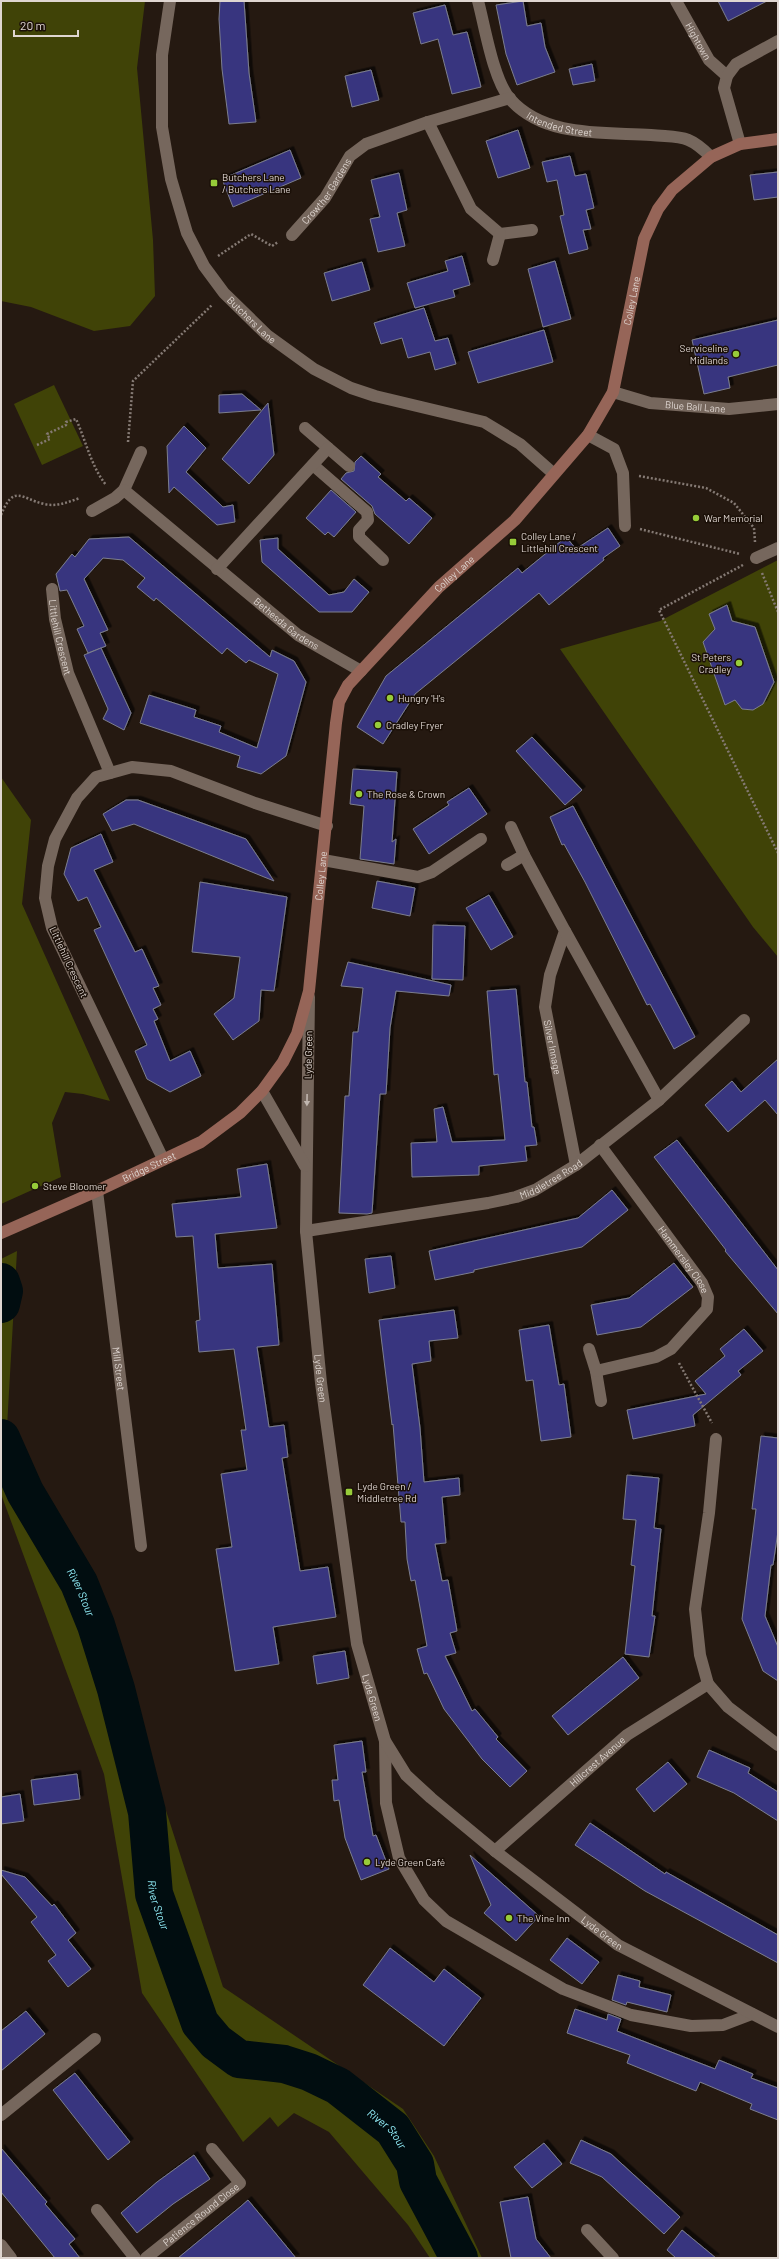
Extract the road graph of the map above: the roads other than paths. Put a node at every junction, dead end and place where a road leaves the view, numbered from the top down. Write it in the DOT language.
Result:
graph roads {
  1 [pos="170,1"];
  2 [pos="478,1"];
  3 [pos="676,1"];
  4 [pos="778,41"];
  5 [pos="727,76"];
  6 [pos="510,98"];
  7 [pos="428,122"];
  8 [pos="778,139"];
  9 [pos="740,144"];
  10 [pos="711,157"];
  11 [pos="532,230"];
  12 [pos="500,234"];
  13 [pos="292,235"];
  14 [pos="493,260"];
  15 [pos="613,392"];
  16 [pos="778,404"];
  17 [pos="305,428"];
  18 [pos="588,435"];
  19 [pos="328,448"];
  20 [pos="141,452"];
  21 [pos="313,465"];
  22 [pos="349,466"];
  23 [pos="554,474"];
  24 [pos="119,494"];
  25 [pos="92,511"];
  26 [pos="625,526"];
  27 [pos="778,548"];
  28 [pos="756,558"];
  29 [pos="383,560"];
  30 [pos="217,569"];
  31 [pos="52,589"];
  32 [pos="361,671"];
  33 [pos="110,773"];
  34 [pos="327,826"];
  35 [pos="511,827"];
  36 [pos="481,839"];
  37 [pos="524,855"];
  38 [pos="323,860"];
  39 [pos="507,865"];
  40 [pos="565,931"];
  41 [pos="309,991"];
  42 [pos="744,1020"];
  43 [pos="262,1091"];
  44 [pos="659,1100"];
  45 [pos="600,1145"];
  46 [pos="164,1159"];
  47 [pos="576,1164"];
  48 [pos="306,1167"];
  49 [pos="97,1191"];
  50 [pos="6,1230"];
  51 [pos="306,1231"];
  52 [pos="589,1349"];
  53 [pos="596,1371"];
  54 [pos="600,1401"];
  55 [pos="716,1439"];
  56 [pos="141,1546"];
  57 [pos="708,1684"];
  58 [pos="386,1741"];
  59 [pos="778,1745"];
  60 [pos="495,1851"];
  61 [pos="752,2014"];
  62 [pos="778,2027"];
  63 [pos="95,2039"];
  64 [pos="1,2115"];
  65 [pos="212,2149"];
  66 [pos="98,2210"];
  67 [pos="587,2230"];
  68 [pos="1,2245"];
  69 [pos="11,2258"];
  70 [pos="135,2258"];
  71 [pos="146,2258"];
  72 [pos="613,2258"];
  1 -- 23 [label="street, Butchers Lane"];
  2 -- 6 [label="street, Intended Street"];
  3 -- 5 [label="street, Hightown"];
  4 -- 5 [label="street"];
  5 -- 9 [label="street"];
  6 -- 7 [label="street, Crowther Gardens"];
  6 -- 10 [label="street, Intended Street"];
  7 -- 12 [label="street"];
  7 -- 13 [label="street, Crowther Gardens"];
  8 -- 9 [label="main road, Colley Lane"];
  9 -- 10 [label="main road, Colley Lane"];
  10 -- 15 [label="main road, Colley Lane"];
  11 -- 12 [label="street"];
  12 -- 14 [label="street"];
  15 -- 16 [label="street, Blue Ball Lane"];
  15 -- 18 [label="main road, Colley Lane"];
  17 -- 19 [label="street"];
  18 -- 23 [label="main road, Colley Lane"];
  18 -- 26 [label="street"];
  19 -- 21 [label="street"];
  19 -- 22 [label="street"];
  20 -- 24 [label="street"];
  21 -- 29 [label="street"];
  21 -- 30 [label="street"];
  23 -- 32 [label="main road, Colley Lane"];
  24 -- 25 [label="street"];
  24 -- 30 [label="street, Bethesda Gardens"];
  27 -- 28 [label="street"];
  30 -- 32 [label="street, Bethesda Gardens"];
  31 -- 33 [label="street, Littlehill Crescent"];
  32 -- 34 [label="main road, Colley Lane"];
  33 -- 34 [label="street, Littlehill Crescent"];
  33 -- 46 [label="street, Littlehill Crescent"];
  34 -- 38 [label="main road, Colley Lane"];
  35 -- 37 [label="street"];
  36 -- 38 [label="street"];
  37 -- 39 [label="street"];
  37 -- 40 [label="street"];
  38 -- 41 [label="main road, Colley Lane"];
  40 -- 44 [label="street"];
  40 -- 47 [label="street, Silver Innage"];
  41 -- 43 [label="main road, Colley Lane"];
  41 -- 48 [label="street, Lyde Green, one-way"];
  42 -- 44 [label="street, Middletree Road"];
  43 -- 46 [label="main road, Bridge Street"];
  43 -- 48 [label="street"];
  44 -- 45 [label="street, Middletree Road"];
  45 -- 47 [label="street, Middletree Road"];
  45 -- 53 [label="street, Hammersley Close"];
  46 -- 49 [label="main road, Bridge Street"];
  47 -- 51 [label="street, Middletree Road"];
  48 -- 51 [label="street, Lyde Green"];
  49 -- 50 [label="main road, Bridge Street"];
  49 -- 56 [label="street, Mill Street"];
  51 -- 58 [label="street, Lyde Green"];
  52 -- 53 [label="street"];
  53 -- 54 [label="street"];
  55 -- 57 [label="street"];
  57 -- 59 [label="street"];
  57 -- 60 [label="street, Hillcrest Avenue"];
  58 -- 60 [label="street, Lyde Green"];
  58 -- 61 [label="street"];
  60 -- 61 [label="street, Lyde Green"];
  61 -- 62 [label="street, Lyde Green"];
  63 -- 64 [label="street"];
  65 -- 71 [label="street, Patience Round Close"];
  66 -- 70 [label="street"];
  67 -- 72 [label="street"];
  68 -- 69 [label="street"];
}
